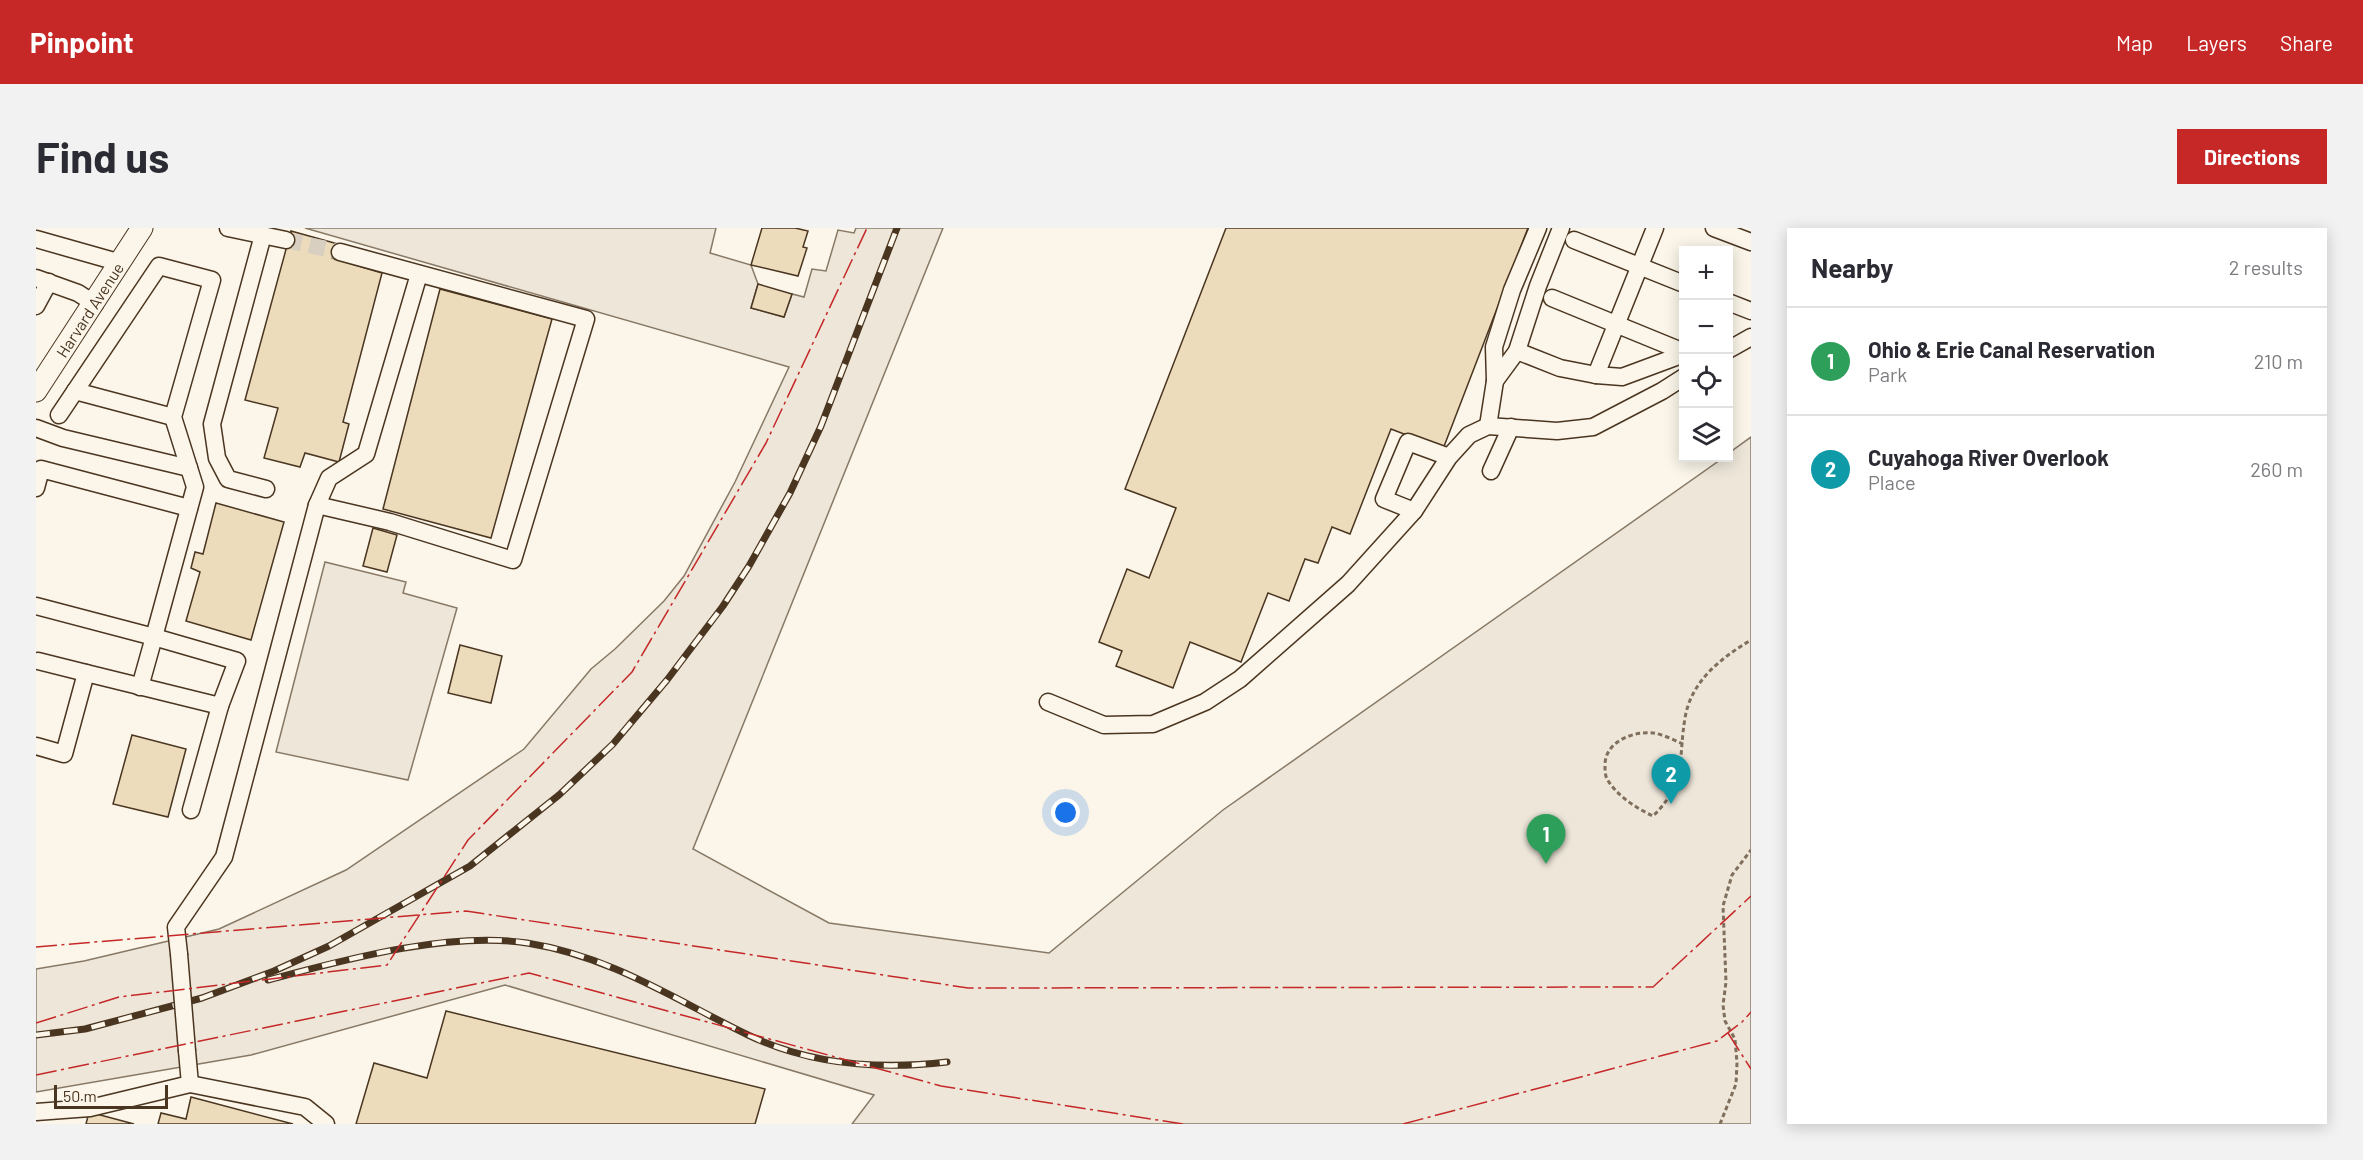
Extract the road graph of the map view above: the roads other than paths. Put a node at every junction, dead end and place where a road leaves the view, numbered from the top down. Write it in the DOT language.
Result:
graph roads {
  1 [pos="142,228"];
  2 [pos="228,228"];
  3 [pos="1538,228"];
  4 [pos="1561,228"];
  5 [pos="1655,228"];
  6 [pos="1714,228"];
  7 [pos="263,235"];
  8 [pos="36,239"];
  9 [pos="286,240"];
  10 [pos="1574,240"];
  11 [pos="1751,242"];
  12 [pos="340,252"];
  13 [pos="121,263"];
  14 [pos="1640,266"];
  15 [pos="419,274"];
  16 [pos="42,280"];
  17 [pos="1679,282"];
  18 [pos="1552,298"];
  19 [pos="37,304"];
  20 [pos="94,304"];
  21 [pos="1733,304"];
  22 [pos="1751,311"];
  23 [pos="1618,325"];
  24 [pos="1751,337"];
  25 [pos="1733,347"];
  26 [pos="1517,351"];
  27 [pos="1679,351"];
  28 [pos="1680,354"];
  29 [pos="1596,375"];
  30 [pos="1679,380"];
  31 [pos="1495,381"];
  32 [pos="36,391"];
  33 [pos="75,391"];
  34 [pos="59,415"];
  35 [pos="173,417"];
  36 [pos="1488,426"];
  37 [pos="1511,427"];
  38 [pos="36,429"];
  39 [pos="1449,457"];
  40 [pos="189,468"];
  41 [pos="1491,471"];
  42 [pos="36,488"];
  43 [pos="266,489"];
  44 [pos="317,505"];
  45 [pos="189,508"];
  46 [pos="1414,511"];
  47 [pos="36,606"];
  48 [pos="154,637"];
  49 [pos="37,664"];
  50 [pos="86,673"];
  51 [pos="140,687"];
  52 [pos="1048,702"];
  53 [pos="220,706"];
  54 [pos="36,746"];
  55 [pos="191,810"];
  56 [pos="190,1084"];
  57 [pos="36,1112"];
  58 [pos="326,1124"];
  1 -- 13 [label="main road, Harvard Avenue"];
  2 -- 7 [label="street"];
  3 -- 31 [label="street"];
  4 -- 26 [label="street"];
  5 -- 14 [label="street"];
  6 -- 11 [label="street"];
  7 -- 9 [label="street"];
  7 -- 43 [label="street"];
  8 -- 13 [label="street"];
  10 -- 14 [label="street"];
  12 -- 15 [label="street"];
  13 -- 20 [label="main road, Harvard Avenue"];
  14 -- 17 [label="street"];
  14 -- 23 [label="street"];
  15 -- 44 [label="street"];
  15 -- 44 [label="street"];
  16 -- 19 [label="street"];
  16 -- 20 [label="street"];
  18 -- 23 [label="street"];
  20 -- 32 [label="main road, Harvard Avenue"];
  21 -- 22 [label="street"];
  23 -- 27 [label="street"];
  23 -- 29 [label="street"];
  24 -- 25 [label="street"];
  26 -- 29 [label="street"];
  26 -- 31 [label="street"];
  28 -- 29 [label="street"];
  30 -- 37 [label="street"];
  31 -- 36 [label="street"];
  33 -- 34 [label="street"];
  33 -- 35 [label="street"];
  33 -- 35 [label="street"];
  35 -- 40 [label="street"];
  36 -- 37 [label="street"];
  36 -- 39 [label="street"];
  37 -- 41 [label="street"];
  38 -- 40 [label="street"];
  39 -- 46 [label="street"];
  39 -- 46 [label="street"];
  40 -- 45 [label="street"];
  42 -- 45 [label="street"];
  44 -- 56 [label="street, bridge"];
  45 -- 48 [label="street"];
  46 -- 52 [label="street"];
  47 -- 48 [label="street"];
  48 -- 51 [label="street"];
  48 -- 53 [label="street"];
  49 -- 50 [label="street"];
  50 -- 51 [label="street"];
  50 -- 54 [label="street"];
  51 -- 53 [label="street"];
  53 -- 55 [label="street"];
  56 -- 57 [label="street"];
  56 -- 58 [label="street"];
}
